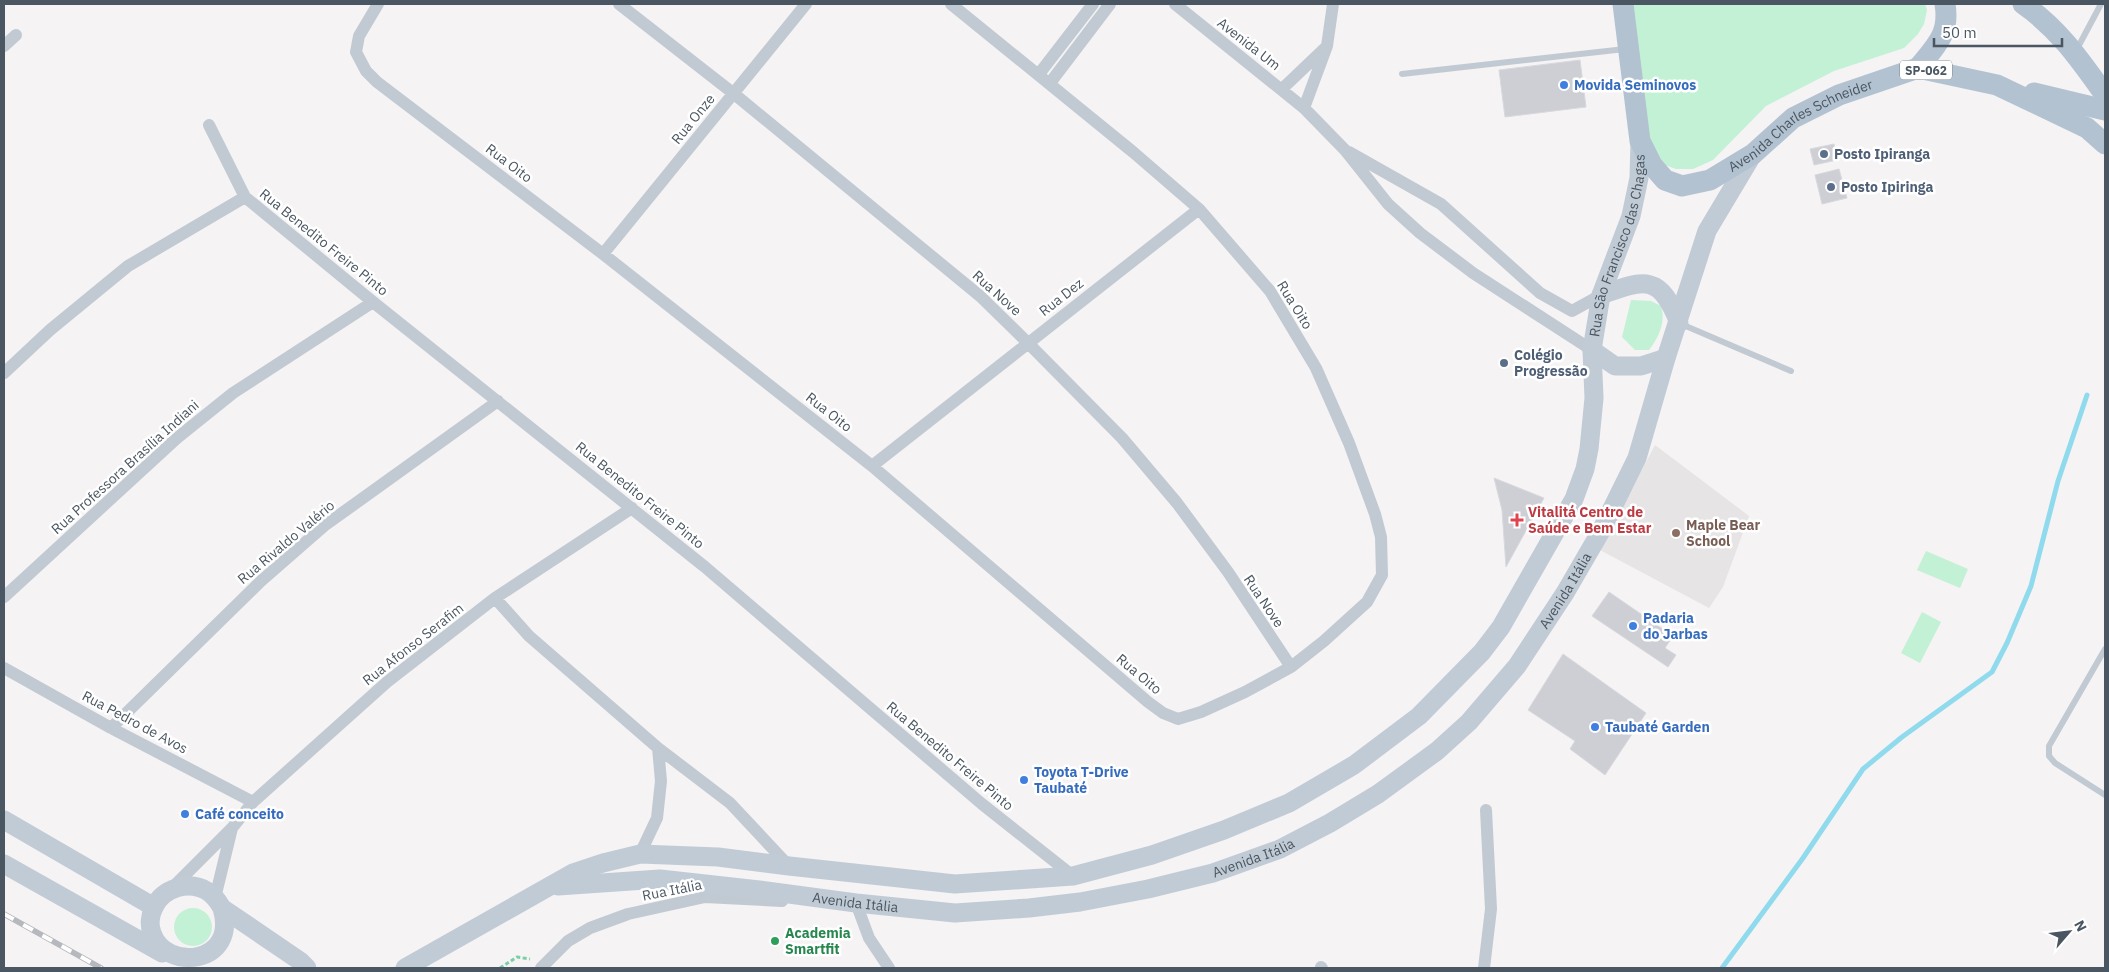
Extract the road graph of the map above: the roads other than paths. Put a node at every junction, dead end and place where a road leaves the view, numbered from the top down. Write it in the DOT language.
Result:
graph roads {
  1 [pos="378,4"];
  2 [pos="619,4"];
  3 [pos="806,4"];
  4 [pos="951,4"];
  5 [pos="1093,4"];
  6 [pos="1110,4"];
  7 [pos="1175,4"];
  8 [pos="1333,4"];
  9 [pos="1623,4"];
  10 [pos="1945,4"];
  11 [pos="2023,4"];
  12 [pos="2102,4"];
  13 [pos="16,35"];
  14 [pos="4,46"];
  15 [pos="1327,46"];
  16 [pos="1629,49"];
  17 [pos="2074,52"];
  18 [pos="1918,68"];
  19 [pos="1039,74"];
  20 [pos="1402,74"];
  21 [pos="2099,78"];
  22 [pos="1050,83"];
  23 [pos="1997,85"];
  24 [pos="1282,89"];
  25 [pos="733,94"];
  26 [pos="2105,95"];
  27 [pos="1304,108"];
  28 [pos="2105,110"];
  29 [pos="208,125"];
  30 [pos="1640,142"];
  31 [pos="2105,144"];
  32 [pos="1345,150"];
  33 [pos="1753,154"];
  34 [pos="245,197"];
  35 [pos="1199,209"];
  36 [pos="603,254"];
  37 [pos="1601,295"];
  38 [pos="373,302"];
  39 [pos="1679,323"];
  40 [pos="1028,342"];
  41 [pos="1592,350"];
  42 [pos="1666,358"];
  43 [pos="1791,371"];
  44 [pos="4,373"];
  45 [pos="498,401"];
  46 [pos="872,466"];
  47 [pos="632,508"];
  48 [pos="4,597"];
  49 [pos="495,598"];
  50 [pos="2105,649"];
  51 [pos="1291,667"];
  52 [pos="4,668"];
  53 [pos="111,728"];
  54 [pos="658,748"];
  55 [pos="2105,795"];
  56 [pos="253,802"];
  57 [pos="1486,810"];
  58 [pos="4,820"];
  59 [pos="232,828"];
  60 [pos="640,854"];
  61 [pos="4,864"];
  62 [pos="789,866"];
  63 [pos="1073,876"];
  64 [pos="549,887"];
  65 [pos="170,890"];
  66 [pos="219,903"];
  67 [pos="856,903"];
  68 [pos="154,907"];
  69 [pos="178,961"];
  70 [pos="547,966"];
  71 [pos="307,968"];
  72 [pos="406,968"];
  73 [pos="889,968"];
  74 [pos="1484,968"];
  1 -- 36 [label="street, Rua Oito"];
  2 -- 25 [label="street, Rua Nove"];
  3 -- 25 [label="street, Rua Onze"];
  4 -- 19 [label="street, Rua Oito"];
  5 -- 19 [label="street"];
  6 -- 22 [label="street"];
  7 -- 24 [label="street, Avenida Um"];
  8 -- 15 [label="street"];
  9 -- 16 [label="main road, Avenida Charles Schneider / SP-062"];
  10 -- 18 [label="main road, SP-062"];
  11 -- 17 [label="main road"];
  12 -- 17 [label="lane"];
  13 -- 14 [label="street"];
  15 -- 24 [label="street"];
  15 -- 27 [label="street"];
  16 -- 20 [label="lane"];
  16 -- 30 [label="main road, Avenida Charles Schneider / SP-062"];
  17 -- 21 [label="main road"];
  18 -- 23 [label="main road, SP-062"];
  18 -- 33 [label="main road, Avenida Charles Schneider / SP-062"];
  19 -- 22 [label="street, Rua Oito"];
  21 -- 26 [label="main road"];
  22 -- 35 [label="street, Rua Oito"];
  23 -- 28 [label="main road"];
  23 -- 31 [label="main road, SP-062"];
  24 -- 27 [label="street, Avenida Um"];
  25 -- 36 [label="street, Rua Onze"];
  25 -- 40 [label="street, Rua Nove"];
  27 -- 32 [label="street, Avenida Um"];
  29 -- 34 [label="street, Rua Benedito Freire Pinto"];
  30 -- 33 [label="main road, Avenida Charles Schneider / SP-062"];
  30 -- 37 [label="main road, Rua São Francisco das Chagas"];
  32 -- 37 [label="street"];
  32 -- 41 [label="street"];
  33 -- 39 [label="main road"];
  34 -- 38 [label="street, Rua Benedito Freire Pinto"];
  34 -- 44 [label="street"];
  35 -- 40 [label="street, Rua Dez"];
  35 -- 51 [label="street, Rua Oito"];
  36 -- 46 [label="street, Rua Oito"];
  37 -- 39 [label="main road"];
  37 -- 41 [label="main road, Rua São Francisco das Chagas"];
  38 -- 45 [label="street, Rua Benedito Freire Pinto"];
  38 -- 48 [label="street, Rua Professora Brasília Indiani"];
  39 -- 42 [label="main road, Avenida Itália"];
  39 -- 43 [label="lane"];
  40 -- 46 [label="street, Rua Dez"];
  40 -- 51 [label="street, Rua Nove"];
  41 -- 42 [label="main road"];
  41 -- 63 [label="main road, Avenida Itália"];
  42 -- 67 [label="main road, Avenida Itália"];
  45 -- 47 [label="street, Rua Benedito Freire Pinto"];
  45 -- 53 [label="street, Rua Rivaldo Valério"];
  46 -- 51 [label="street, Rua Oito"];
  47 -- 49 [label="street, Rua Afonso Serafim"];
  47 -- 63 [label="street, Rua Benedito Freire Pinto"];
  49 -- 54 [label="street"];
  49 -- 56 [label="street, Rua Afonso Serafim"];
  50 -- 55 [label="lane"];
  52 -- 53 [label="street, Rua Pedro de Avos"];
  53 -- 56 [label="street, Rua Pedro de Avos"];
  54 -- 60 [label="street"];
  54 -- 62 [label="street"];
  56 -- 59 [label="street, Rua Afonso Serafim"];
  57 -- 74 [label="street"];
  58 -- 68 [label="main road"];
  59 -- 65 [label="street, Rua Afonso Serafim"];
  59 -- 66 [label="street"];
  60 -- 62 [label="main road, Avenida Itália"];
  60 -- 64 [label="main road, Avenida Itália"];
  61 -- 69 [label="main road"];
  62 -- 63 [label="main road, Avenida Itália"];
  64 -- 67 [label="main road, Avenida Itália"];
  64 -- 72 [label="main road, Avenida Itália"];
  65 -- 66 [label="main road"];
  65 -- 68 [label="main road"];
  66 -- 69 [label="main road"];
  66 -- 71 [label="main road"];
  67 -- 70 [label="street, Rua Itália"];
  67 -- 73 [label="street"];
  68 -- 69 [label="main road"];
}
